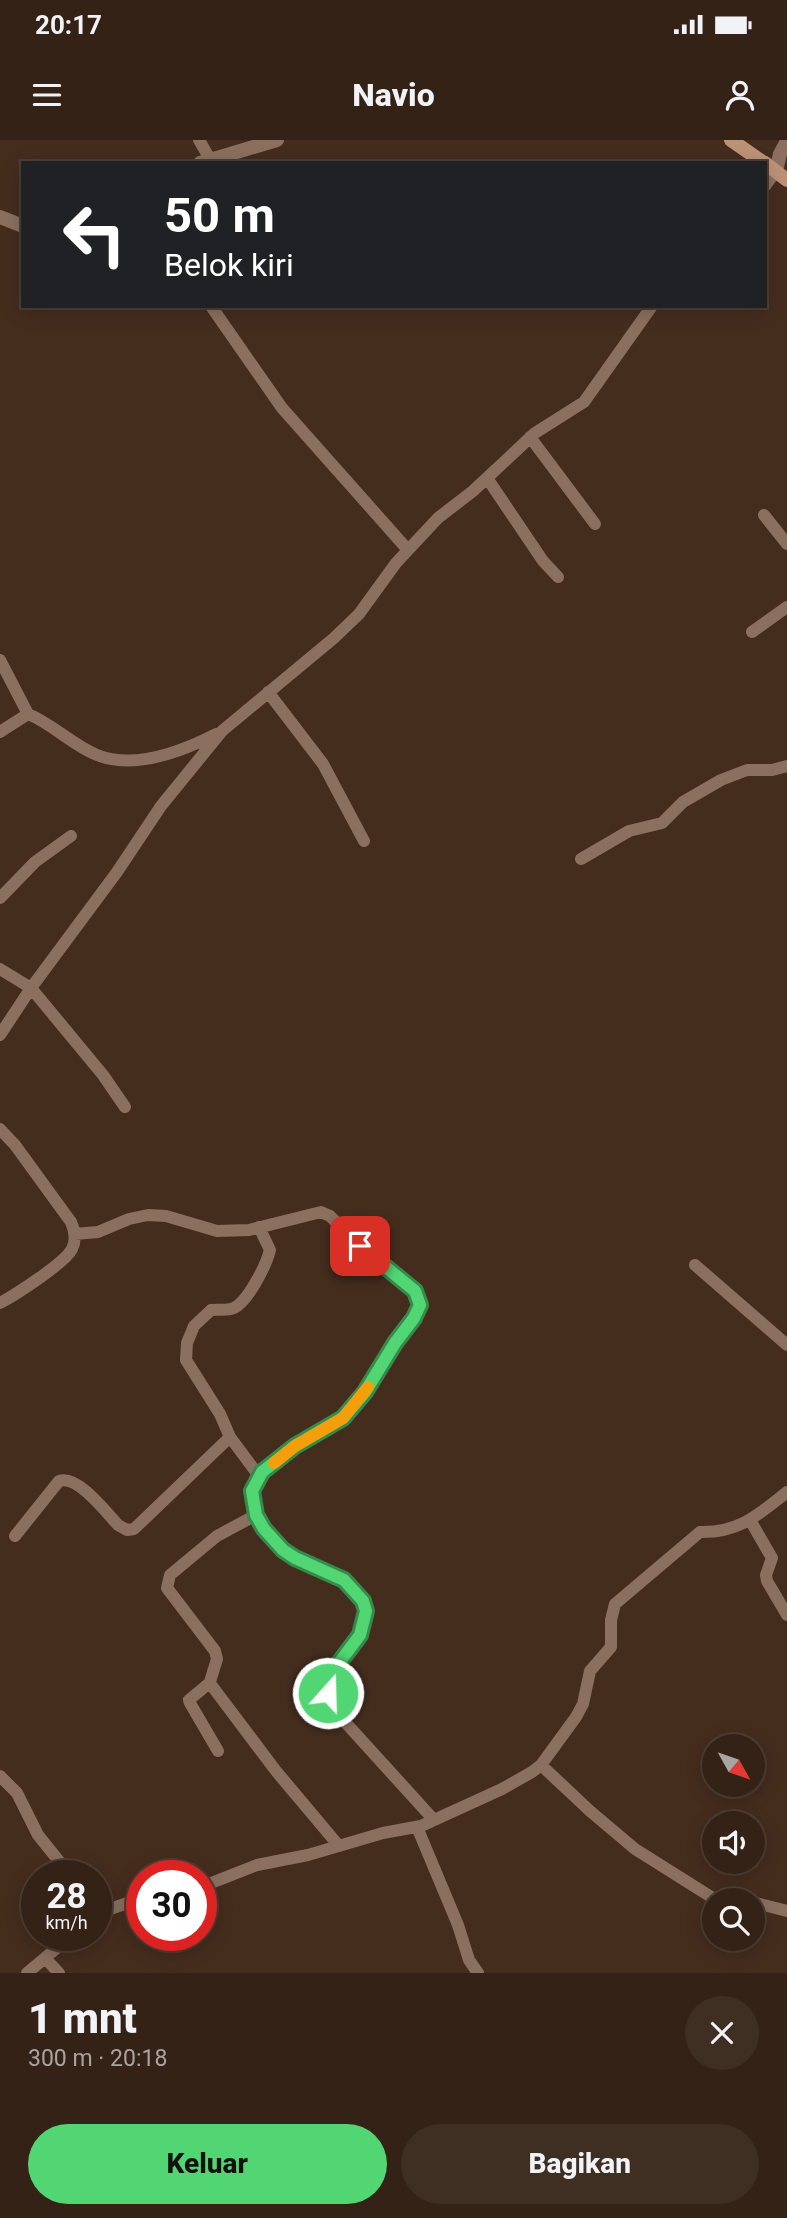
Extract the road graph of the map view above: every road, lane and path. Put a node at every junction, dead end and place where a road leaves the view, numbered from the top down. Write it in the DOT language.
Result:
graph roads {
  1 [pos="199,140"];
  2 [pos="276,140"];
  3 [pos="731,140"];
  4 [pos="787,141"];
  5 [pos="205,161"];
  6 [pos="761,161"];
  7 [pos="773,169"];
  8 [pos="0,217"];
  9 [pos="21,225"];
  10 [pos="212,308"];
  11 [pos="651,308"];
  12 [pos="530,437"];
  13 [pos="487,478"];
  14 [pos="764,515"];
  15 [pos="595,524"];
  16 [pos="787,544"];
  17 [pos="408,550"];
  18 [pos="558,577"];
  19 [pos="787,607"];
  20 [pos="752,632"];
  21 [pos="0,660"];
  22 [pos="268,692"];
  23 [pos="28,714"];
  24 [pos="222,731"];
  25 [pos="0,732"];
  26 [pos="787,766"];
  27 [pos="71,836"];
  28 [pos="364,841"];
  29 [pos="581,859"];
  30 [pos="0,898"];
  31 [pos="0,969"];
  32 [pos="31,988"];
  33 [pos="0,1035"];
  34 [pos="125,1107"];
  35 [pos="0,1129"];
  36 [pos="259,1227"];
  37 [pos="75,1234"];
  38 [pos="695,1265"];
  39 [pos="0,1303"];
  40 [pos="787,1345"];
  41 [pos="230,1437"];
  42 [pos="259,1476"];
  43 [pos="787,1492"];
  44 [pos="256,1515"];
  45 [pos="750,1520"];
  46 [pos="15,1536"];
  47 [pos="787,1615"];
  48 [pos="209,1685"];
  49 [pos="218,1751"];
  50 [pos="541,1765"];
  51 [pos="0,1776"];
  52 [pos="434,1820"];
  53 [pos="416,1827"];
  54 [pos="339,1846"];
  55 [pos="58,1860"];
  56 [pos="217,1880"];
  57 [pos="702,1891"];
  58 [pos="765,1905"];
  59 [pos="787,1911"];
  60 [pos="53,1951"];
  61 [pos="45,1958"];
  62 [pos="27,1973"];
  63 [pos="59,1973"];
  64 [pos="478,1973"];
  1 -- 5 [label="street"];
  2 -- 5 [label="street"];
  3 -- 6 [label="main road"];
  4 -- 7 [label="street"];
  8 -- 9 [label="street"];
  10 -- 17 [label="street"];
  11 -- 12 [label="street"];
  12 -- 13 [label="street"];
  12 -- 15 [label="street"];
  13 -- 17 [label="street"];
  13 -- 18 [label="street"];
  14 -- 16 [label="street"];
  17 -- 22 [label="street"];
  19 -- 20 [label="street"];
  21 -- 23 [label="street"];
  22 -- 24 [label="street"];
  22 -- 28 [label="street"];
  23 -- 24 [label="street"];
  23 -- 25 [label="street"];
  24 -- 32 [label="street"];
  26 -- 29 [label="street"];
  27 -- 30 [label="street"];
  31 -- 32 [label="street"];
  32 -- 33 [label="street"];
  32 -- 34 [label="street"];
  35 -- 37 [label="street"];
  36 -- 37 [label="street"];
  36 -- 41 [label="street"];
  36 -- 42 [label="street"];
  37 -- 39 [label="street"];
  38 -- 40 [label="street"];
  41 -- 42 [label="street"];
  41 -- 46 [label="street"];
  42 -- 44 [label="street"];
  43 -- 45 [label="street"];
  44 -- 48 [label="street"];
  44 -- 52 [label="street"];
  45 -- 47 [label="street"];
  45 -- 50 [label="street"];
  48 -- 49 [label="street"];
  48 -- 54 [label="street"];
  50 -- 52 [label="street"];
  50 -- 57 [label="street"];
  51 -- 55 [label="street"];
  52 -- 53 [label="street"];
  53 -- 54 [label="street"];
  53 -- 64 [label="street"];
  54 -- 56 [label="street"];
  58 -- 59 [label="street"];
  60 -- 61 [label="street"];
  61 -- 62 [label="street"];
  61 -- 63 [label="street"];
}
